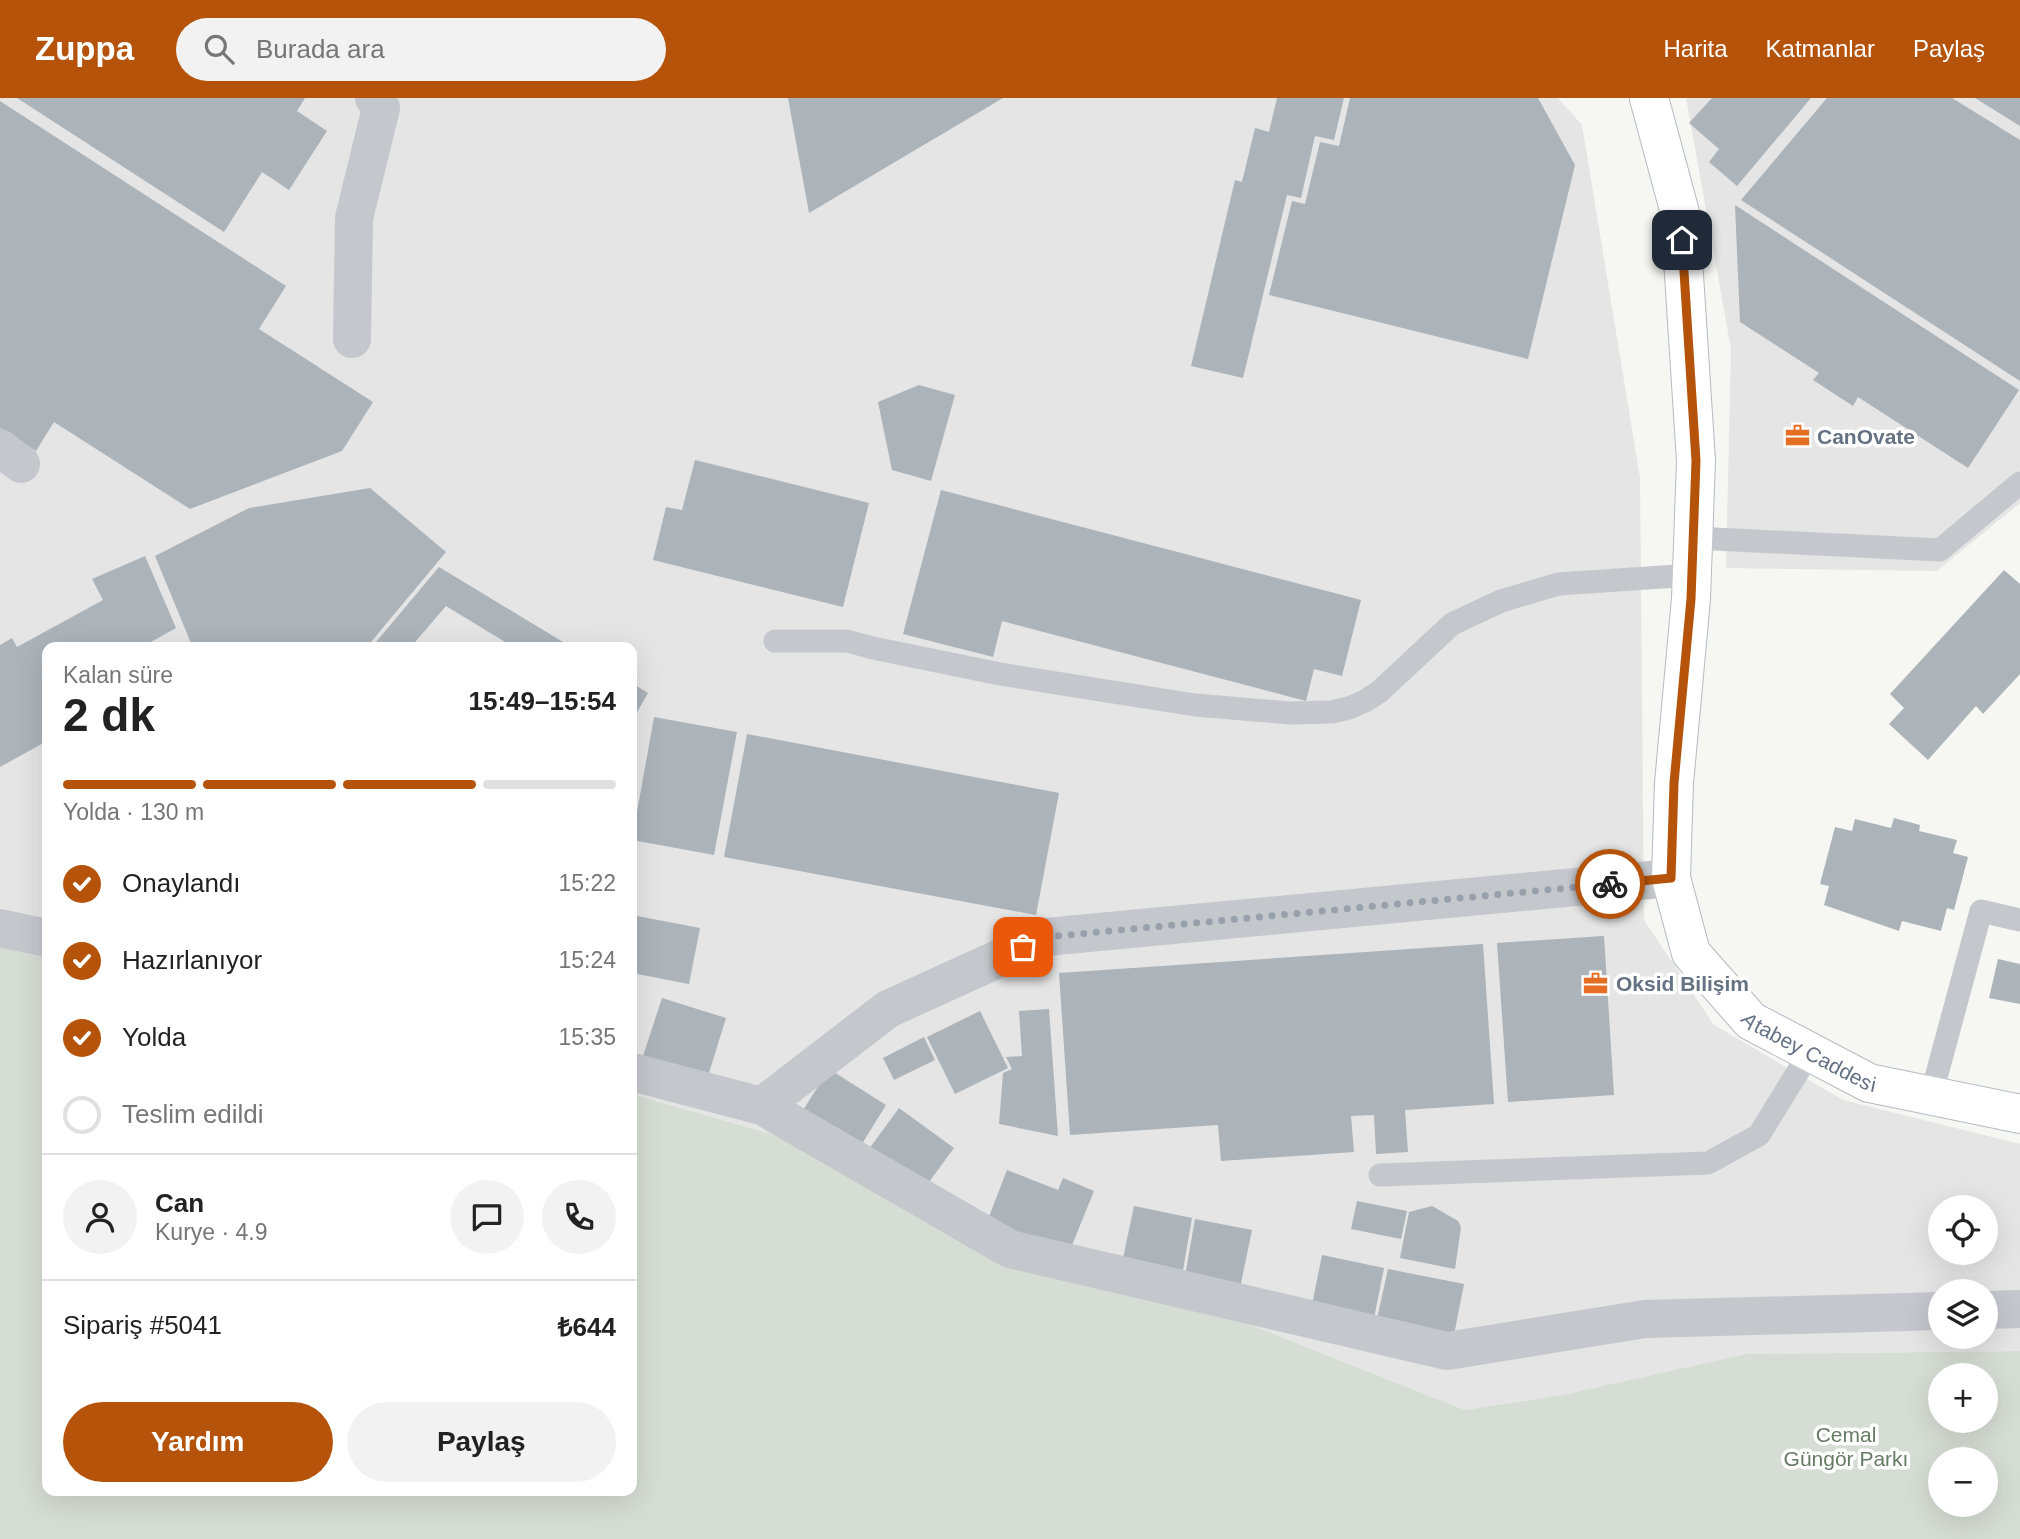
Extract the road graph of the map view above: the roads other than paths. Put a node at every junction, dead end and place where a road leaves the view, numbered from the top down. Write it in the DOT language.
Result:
graph roads {
  1 [pos="1649,98"];
  2 [pos="383,101"];
  3 [pos="352,339"];
  4 [pos="2020,483"];
  5 [pos="1693,556"];
  6 [pos="775,641"];
  7 [pos="1671,878"];
  8 [pos="2020,920"];
  9 [pos="0,928"];
  10 [pos="42,937"];
  11 [pos="1810,1052"];
  12 [pos="637,1073"];
  13 [pos="1931,1096"];
  14 [pos="762,1106"];
  15 [pos="2020,1114"];
  16 [pos="1380,1175"];
  17 [pos="2020,1309"];
  18 [pos="1998,1310"];
  19 [pos="1928,1311"];
  1 -- 5 [label="main road, Atabey Caddesi"];
  2 -- 3 [label="street"];
  4 -- 5 [label="lane"];
  5 -- 6 [label="lane"];
  5 -- 7 [label="main road, Atabey Caddesi"];
  7 -- 11 [label="main road, Atabey Caddesi"];
  7 -- 14 [label="street"];
  8 -- 13 [label="lane"];
  9 -- 10 [label="street"];
  11 -- 13 [label="main road, Atabey Caddesi"];
  11 -- 16 [label="lane"];
  12 -- 14 [label="street"];
  13 -- 15 [label="main road, Atabey Caddesi"];
  14 -- 19 [label="street"];
  17 -- 18 [label="street"];
}
